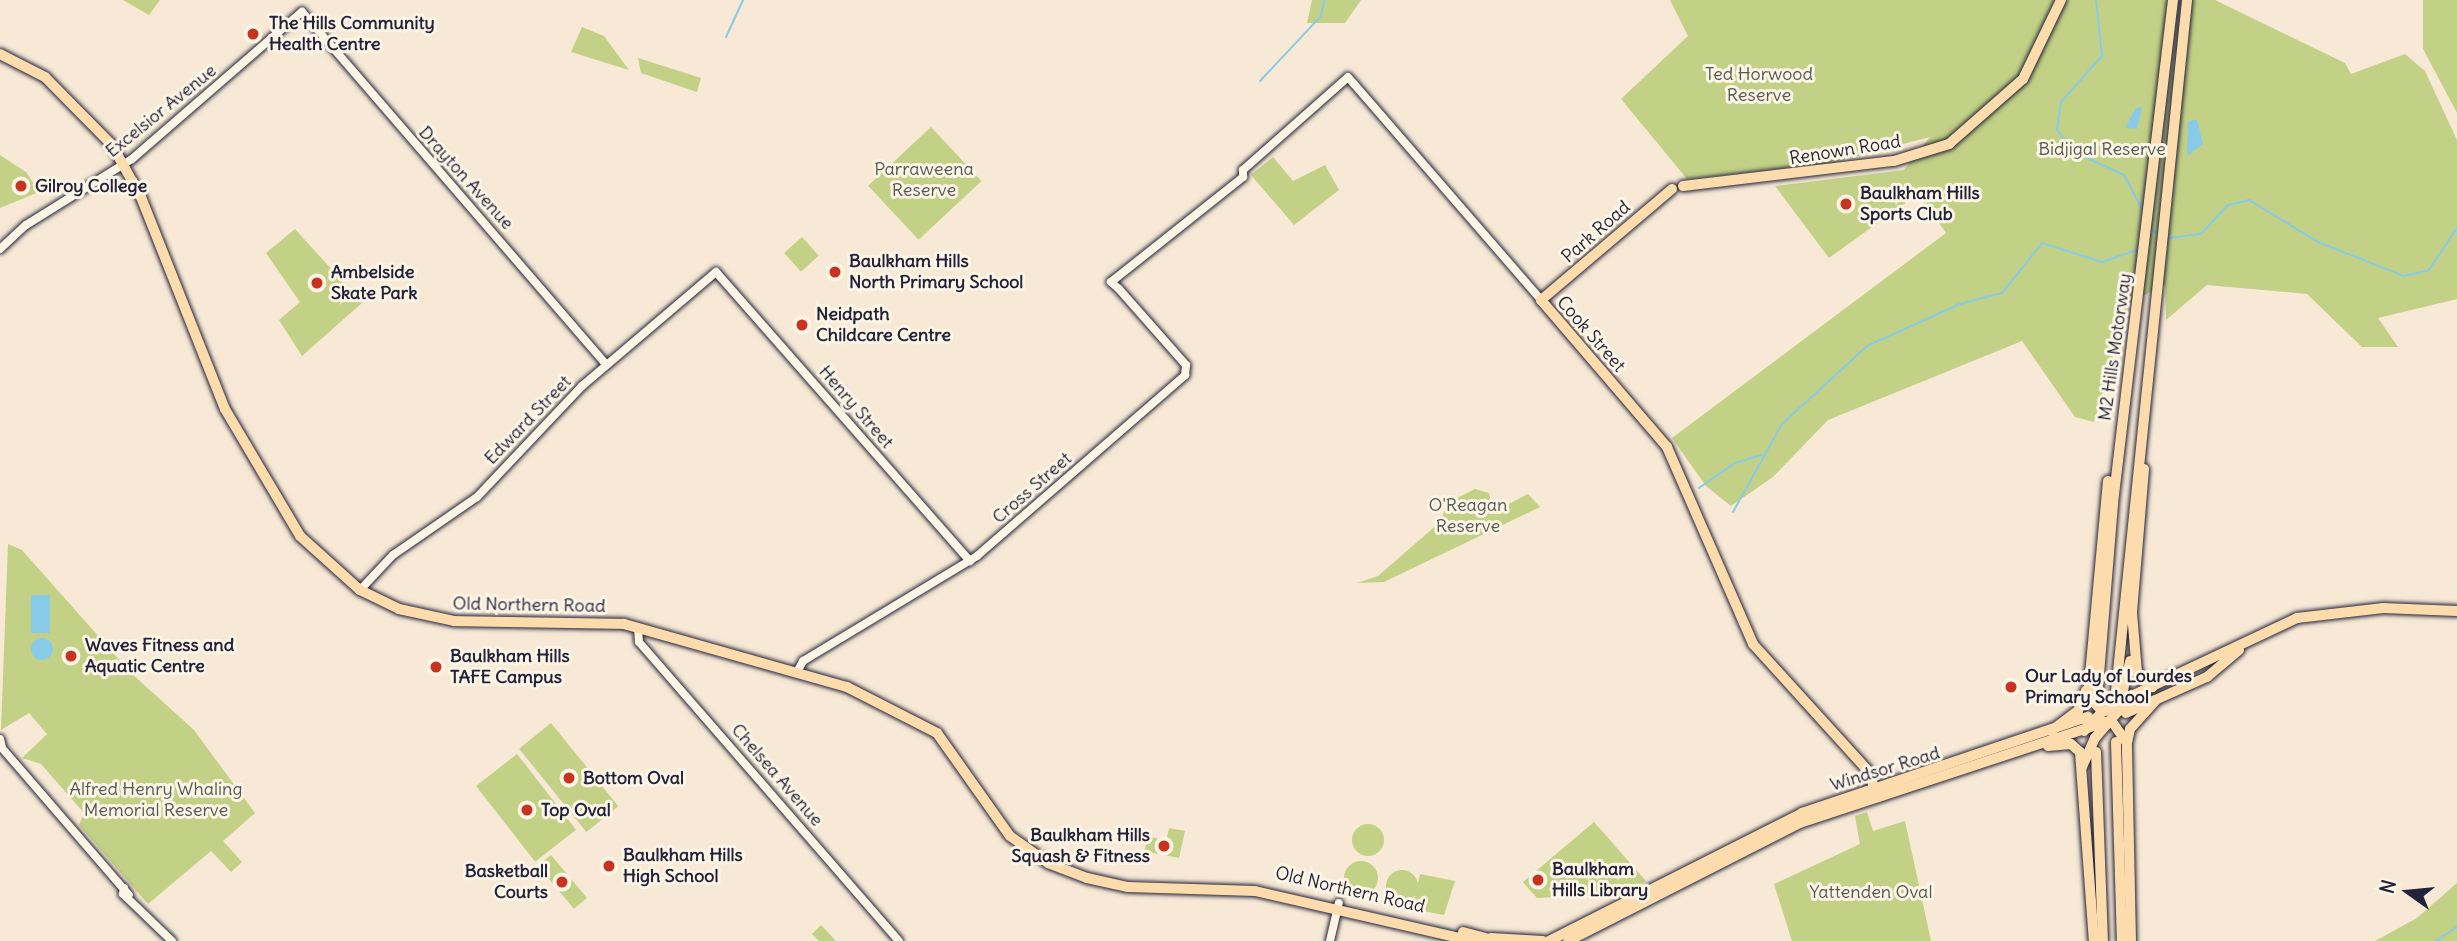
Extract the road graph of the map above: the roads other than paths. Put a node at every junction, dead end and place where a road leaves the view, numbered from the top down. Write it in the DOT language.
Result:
graph roads {
  1 [pos="2173,0"];
  2 [pos="2187,0"];
  3 [pos="2060,3"];
  4 [pos="302,12"];
  5 [pos="0,54"];
  6 [pos="1350,84"];
  7 [pos="124,164"];
  8 [pos="1678,187"];
  9 [pos="0,249"];
  10 [pos="719,273"];
  11 [pos="1541,300"];
  12 [pos="607,364"];
  13 [pos="2146,365"];
  14 [pos="2125,407"];
  15 [pos="970,561"];
  16 [pos="360,590"];
  17 [pos="2457,611"];
  18 [pos="2132,613"];
  19 [pos="638,628"];
  20 [pos="2239,649"];
  21 [pos="2089,669"];
  22 [pos="797,672"];
  23 [pos="2152,687"];
  24 [pos="2116,691"];
  25 [pos="2132,695"];
  26 [pos="2097,699"];
  27 [pos="2156,700"];
  28 [pos="2133,710"];
  29 [pos="2107,714"];
  30 [pos="2083,719"];
  31 [pos="2051,731"];
  32 [pos="2084,732"];
  33 [pos="2122,743"];
  34 [pos="1,745"];
  35 [pos="2048,746"];
  36 [pos="2096,751"];
  37 [pos="1877,793"];
  38 [pos="2081,797"];
  39 [pos="1338,906"];
  40 [pos="1492,939"];
  41 [pos="172,941"];
  42 [pos="899,941"];
  43 [pos="1330,941"];
  44 [pos="1473,941"];
  45 [pos="1543,941"];
  46 [pos="1549,941"];
  47 [pos="1568,941"];
  48 [pos="2094,941"];
  49 [pos="2103,941"];
  50 [pos="2122,941"];
  51 [pos="2131,941"];
  1 -- 14 [label="highway, M2 Hills Motorway"];
  2 -- 13 [label="highway, M2 Hills Motorway"];
  3 -- 8 [label="main road, Renown Road"];
  4 -- 7 [label="street, Excelsior Avenue"];
  4 -- 12 [label="street, Drayton Avenue"];
  5 -- 7 [label="main road, Old Northern Road"];
  6 -- 11 [label="street, Cook Street"];
  6 -- 15 [label="street, Cross Street"];
  7 -- 9 [label="street, Excelsior Avenue"];
  7 -- 16 [label="main road, Old Northern Road"];
  8 -- 11 [label="main road, Park Road"];
  10 -- 12 [label="street, Edward Street"];
  10 -- 15 [label="street, Henry Street"];
  11 -- 37 [label="main road, Cook Street"];
  12 -- 16 [label="street, Edward Street"];
  13 -- 18 [label="highway"];
  13 -- 24 [label="highway, M2 Hills Motorway"];
  14 -- 21 [label="highway"];
  14 -- 26 [label="highway, M2 Hills Motorway"];
  15 -- 22 [label="street, Cross Street"];
  16 -- 19 [label="main road, Old Northern Road"];
  17 -- 20 [label="main road"];
  18 -- 23 [label="highway"];
  18 -- 29 [label="highway"];
  19 -- 22 [label="main road, Old Northern Road"];
  19 -- 42 [label="street, Chelsea Avenue"];
  20 -- 23 [label="main road"];
  20 -- 27 [label="main road"];
  21 -- 29 [label="highway"];
  21 -- 31 [label="highway"];
  22 -- 39 [label="main road, Old Northern Road"];
  23 -- 25 [label="main road"];
  25 -- 29 [label="highway"];
  27 -- 28 [label="main road"];
  27 -- 33 [label="highway"];
  28 -- 29 [label="highway"];
  29 -- 30 [label="highway"];
  29 -- 32 [label="highway"];
  29 -- 33 [label="highway"];
  29 -- 38 [label="highway"];
  30 -- 31 [label="main road, Windsor Road"];
  31 -- 37 [label="main road, Windsor Road"];
  32 -- 35 [label="main road, Windsor Road"];
  33 -- 50 [label="highway"];
  33 -- 51 [label="highway"];
  34 -- 41 [label="street"];
  35 -- 37 [label="main road, Windsor Road"];
  35 -- 38 [label="highway"];
  36 -- 49 [label="highway"];
  37 -- 46 [label="main road, Windsor Road"];
  37 -- 47 [label="main road, Windsor Road"];
  38 -- 48 [label="highway"];
  39 -- 40 [label="main road, Old Northern Road"];
  39 -- 43 [label="street"];
  39 -- 44 [label="main road, Old Northern Road"];
  40 -- 45 [label="main road, Old Northern Road"];
}
